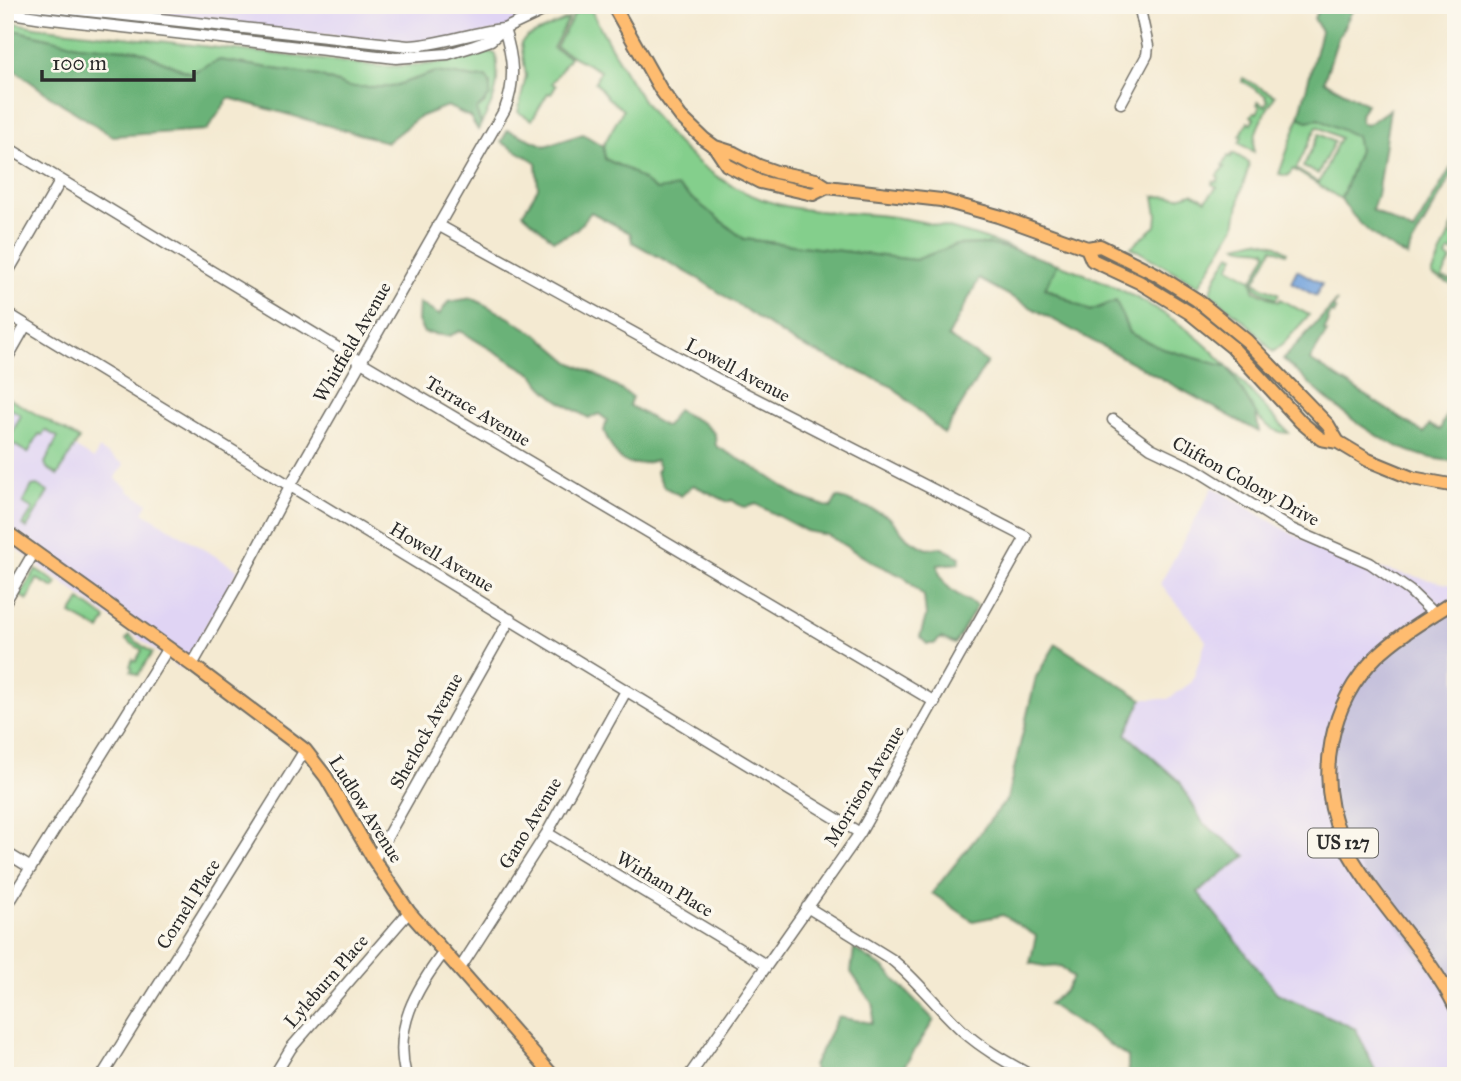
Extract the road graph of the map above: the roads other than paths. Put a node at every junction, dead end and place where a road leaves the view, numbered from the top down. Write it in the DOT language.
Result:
graph roads {
  1 [pos="33,5"];
  2 [pos="555,5"];
  3 [pos="613,5"];
  4 [pos="1139,5"];
  5 [pos="5,12"];
  6 [pos="503,29"];
  7 [pos="1121,103"];
  8 [pos="5,146"];
  9 [pos="61,180"];
  10 [pos="438,225"];
  11 [pos="5,277"];
  12 [pos="5,312"];
  13 [pos="26,325"];
  14 [pos="5,362"];
  15 [pos="361,362"];
  16 [pos="1113,419"];
  17 [pos="290,486"];
  18 [pos="1456,486"];
  19 [pos="5,531"];
  20 [pos="1027,537"];
  21 [pos="34,551"];
  22 [pos="1456,600"];
  23 [pos="5,602"];
  24 [pos="1434,614"];
  25 [pos="510,619"];
  26 [pos="169,648"];
  27 [pos="192,665"];
  28 [pos="626,691"];
  29 [pos="935,702"];
  30 [pos="305,750"];
  31 [pos="547,833"];
  32 [pos="860,833"];
  33 [pos="5,852"];
  34 [pos="374,860"];
  35 [pos="31,868"];
  36 [pos="807,907"];
  37 [pos="5,909"];
  38 [pos="409,912"];
  39 [pos="444,952"];
  40 [pos="766,965"];
  41 [pos="459,970"];
  42 [pos="1456,1008"];
  43 [pos="102,1076"];
  44 [pos="274,1076"];
  45 [pos="406,1076"];
  46 [pos="553,1076"];
  47 [pos="689,1076"];
  48 [pos="1032,1076"];
  1 -- 6 [label="street"];
  2 -- 6 [label="street"];
  3 -- 18 [label="main road"];
  4 -- 7 [label="street"];
  5 -- 6 [label="street"];
  6 -- 10 [label="street, Whitfield Avenue"];
  8 -- 9 [label="street, Terrace Avenue"];
  9 -- 11 [label="street"];
  9 -- 15 [label="street, Terrace Avenue"];
  10 -- 15 [label="street, Whitfield Avenue"];
  10 -- 20 [label="street, Lowell Avenue"];
  12 -- 13 [label="street, Howell Avenue"];
  13 -- 14 [label="street"];
  13 -- 17 [label="street, Howell Avenue"];
  15 -- 17 [label="street, Whitfield Avenue"];
  15 -- 29 [label="street, Terrace Avenue"];
  16 -- 24 [label="street, Clifton Colony Drive"];
  17 -- 25 [label="street, Howell Avenue"];
  17 -- 27 [label="street, Whitfield Avenue"];
  19 -- 21 [label="main road, Ludlow Avenue"];
  20 -- 29 [label="street, Morrison Avenue"];
  21 -- 23 [label="street"];
  21 -- 26 [label="main road, Ludlow Avenue"];
  22 -- 24 [label="main road, US 127"];
  24 -- 42 [label="main road, US 127"];
  25 -- 28 [label="street, Howell Avenue"];
  25 -- 34 [label="street, Sherlock Avenue"];
  26 -- 27 [label="main road, Ludlow Avenue"];
  26 -- 35 [label="street"];
  27 -- 30 [label="main road, Ludlow Avenue"];
  28 -- 31 [label="street, Gano Avenue"];
  28 -- 32 [label="street, Howell Avenue"];
  29 -- 32 [label="street, Morrison Avenue"];
  30 -- 34 [label="main road, Ludlow Avenue"];
  30 -- 43 [label="street, Cornell Place"];
  31 -- 40 [label="street, Wirham Place"];
  31 -- 41 [label="street, Gano Avenue"];
  32 -- 36 [label="street, Morrison Avenue"];
  33 -- 35 [label="street"];
  34 -- 38 [label="main road, Ludlow Avenue"];
  35 -- 37 [label="street"];
  36 -- 40 [label="street, Morrison Avenue"];
  36 -- 48 [label="street"];
  38 -- 39 [label="main road, Ludlow Avenue"];
  38 -- 44 [label="street, Lyleburn Place"];
  39 -- 41 [label="main road, Ludlow Avenue"];
  39 -- 45 [label="street"];
  40 -- 47 [label="street, Morrison Avenue"];
  41 -- 46 [label="main road, Ludlow Avenue"];
}
